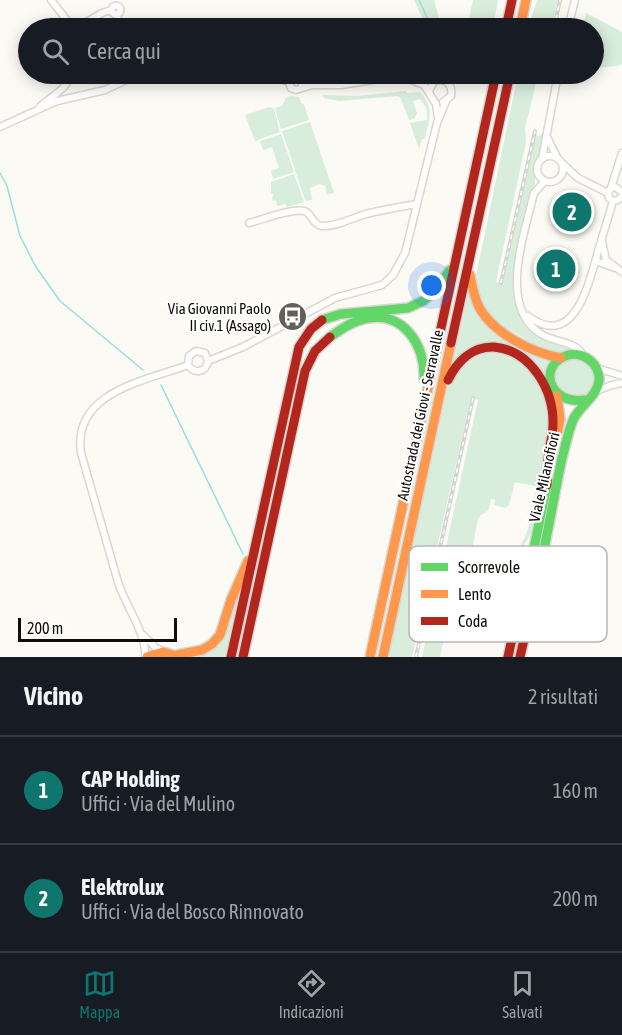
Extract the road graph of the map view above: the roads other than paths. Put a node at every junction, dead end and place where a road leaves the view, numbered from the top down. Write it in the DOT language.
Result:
graph roads {
  1 [pos="51,0"];
  2 [pos="512,0"];
  3 [pos="526,0"];
  4 [pos="575,0"];
  5 [pos="115,8"];
  6 [pos="66,18"];
  7 [pos="93,18"];
  8 [pos="508,18"];
  9 [pos="522,18"];
  10 [pos="570,18"];
  11 [pos="66,84"];
  12 [pos="115,84"];
  13 [pos="290,84"];
  14 [pos="317,84"];
  15 [pos="317,84"];
  16 [pos="348,84"];
  17 [pos="421,84"];
  18 [pos="432,84"];
  19 [pos="448,84"];
  20 [pos="494,84"];
  21 [pos="508,84"];
  22 [pos="556,84"];
  23 [pos="302,87"];
  24 [pos="429,91"];
  25 [pos="434,100"];
  26 [pos="446,101"];
  27 [pos="37,110"];
  28 [pos="438,119"];
  29 [pos="0,127"];
  30 [pos="546,134"];
  31 [pos="622,153"];
  32 [pos="558,158"];
  33 [pos="542,159"];
  34 [pos="563,164"];
  35 [pos="618,169"];
  36 [pos="578,178"];
  37 [pos="560,179"];
  38 [pos="545,181"];
  39 [pos="609,190"];
  40 [pos="622,192"];
  41 [pos="613,201"];
  42 [pos="417,204"];
  43 [pos="249,223"];
  44 [pos="602,238"];
  45 [pos="457,255"];
  46 [pos="606,260"];
  47 [pos="596,261"];
  48 [pos="468,264"];
  49 [pos="619,270"];
  50 [pos="522,309"];
  51 [pos="583,356"];
  52 [pos="561,358"];
  53 [pos="208,361"];
  54 [pos="188,365"];
  55 [pos="597,368"];
  56 [pos="622,376"];
  57 [pos="622,383"];
  58 [pos="596,391"];
  59 [pos="557,396"];
  60 [pos="585,400"];
  61 [pos="437,406"];
  62 [pos="547,485"];
  63 [pos="404,500"];
  64 [pos="256,543"];
  65 [pos="534,546"];
  66 [pos="544,546"];
  67 [pos="251,617"];
  68 [pos="141,632"];
  69 [pos="511,642"];
  70 [pos="523,642"];
  71 [pos="163,651"];
  72 [pos="178,656"];
  73 [pos="146,657"];
  74 [pos="231,657"];
  75 [pos="243,657"];
  76 [pos="248,657"];
  77 [pos="370,657"];
  78 [pos="383,657"];
  79 [pos="508,657"];
  80 [pos="520,657"];
  1 -- 6 [label="street"];
  2 -- 8 [label="main road"];
  3 -- 9 [label="main road"];
  4 -- 10 [label="street"];
  5 -- 7 [label="street"];
  11 -- 27 [label="street"];
  12 -- 27 [label="street"];
  13 -- 23 [label="street"];
  14 -- 23 [label="street"];
  15 -- 16 [label="street"];
  17 -- 24 [label="street"];
  18 -- 24 [label="street"];
  19 -- 26 [label="street"];
  20 -- 45 [label="main road, Autostrada dei Giovi - Serravalle"];
  21 -- 48 [label="main road, Autostrada dei Giovi - Serravalle"];
  22 -- 30 [label="street"];
  24 -- 25 [label="street"];
  25 -- 26 [label="street"];
  25 -- 28 [label="street"];
  26 -- 28 [label="street"];
  27 -- 29 [label="street"];
  28 -- 42 [label="street"];
  30 -- 32 [label="street"];
  30 -- 33 [label="street"];
  31 -- 35 [label="street"];
  32 -- 33 [label="street"];
  32 -- 34 [label="street"];
  33 -- 38 [label="street"];
  34 -- 36 [label="street"];
  34 -- 37 [label="street"];
  35 -- 39 [label="street"];
  35 -- 40 [label="street"];
  36 -- 37 [label="street"];
  36 -- 39 [label="street"];
  37 -- 38 [label="street"];
  38 -- 50 [label="street"];
  39 -- 40 [label="street"];
  39 -- 41 [label="street"];
  40 -- 41 [label="street"];
  41 -- 44 [label="street"];
  42 -- 43 [label="street"];
  42 -- 53 [label="street"];
  44 -- 46 [label="street"];
  44 -- 47 [label="street"];
  45 -- 63 [label="main road, Autostrada dei Giovi - Serravalle"];
  45 -- 64 [label="main road"];
  46 -- 47 [label="street"];
  46 -- 49 [label="street"];
  47 -- 49 [label="street"];
  47 -- 50 [label="street"];
  48 -- 52 [label="main road"];
  48 -- 61 [label="main road, Autostrada dei Giovi - Serravalle"];
  50 -- 51 [label="street"];
  51 -- 52 [label="main road"];
  51 -- 55 [label="main road"];
  52 -- 59 [label="main road, Viale Milanofiori"];
  53 -- 54 [label="street"];
  53 -- 54 [label="street"];
  54 -- 68 [label="street"];
  55 -- 56 [label="street"];
  55 -- 58 [label="main road"];
  57 -- 58 [label="street, Viale Milanofiori"];
  58 -- 60 [label="main road, Viale Milanofiori"];
  59 -- 60 [label="main road"];
  59 -- 62 [label="main road, Viale Milanofiori"];
  60 -- 66 [label="main road, Viale Milanofiori"];
  61 -- 62 [label="main road"];
  61 -- 78 [label="main road, Autostrada dei Giovi - Serravalle"];
  62 -- 65 [label="main road, Viale Milanofiori"];
  63 -- 67 [label="main road"];
  63 -- 77 [label="main road, Autostrada dei Giovi - Serravalle"];
  64 -- 72 [label="main road"];
  64 -- 74 [label="main road"];
  67 -- 75 [label="main road"];
  67 -- 76 [label="main road"];
  68 -- 71 [label="street"];
  68 -- 73 [label="street"];
  69 -- 79 [label="main road"];
  70 -- 80 [label="main road"];
  71 -- 72 [label="main road"];
  71 -- 73 [label="main road"];
}
